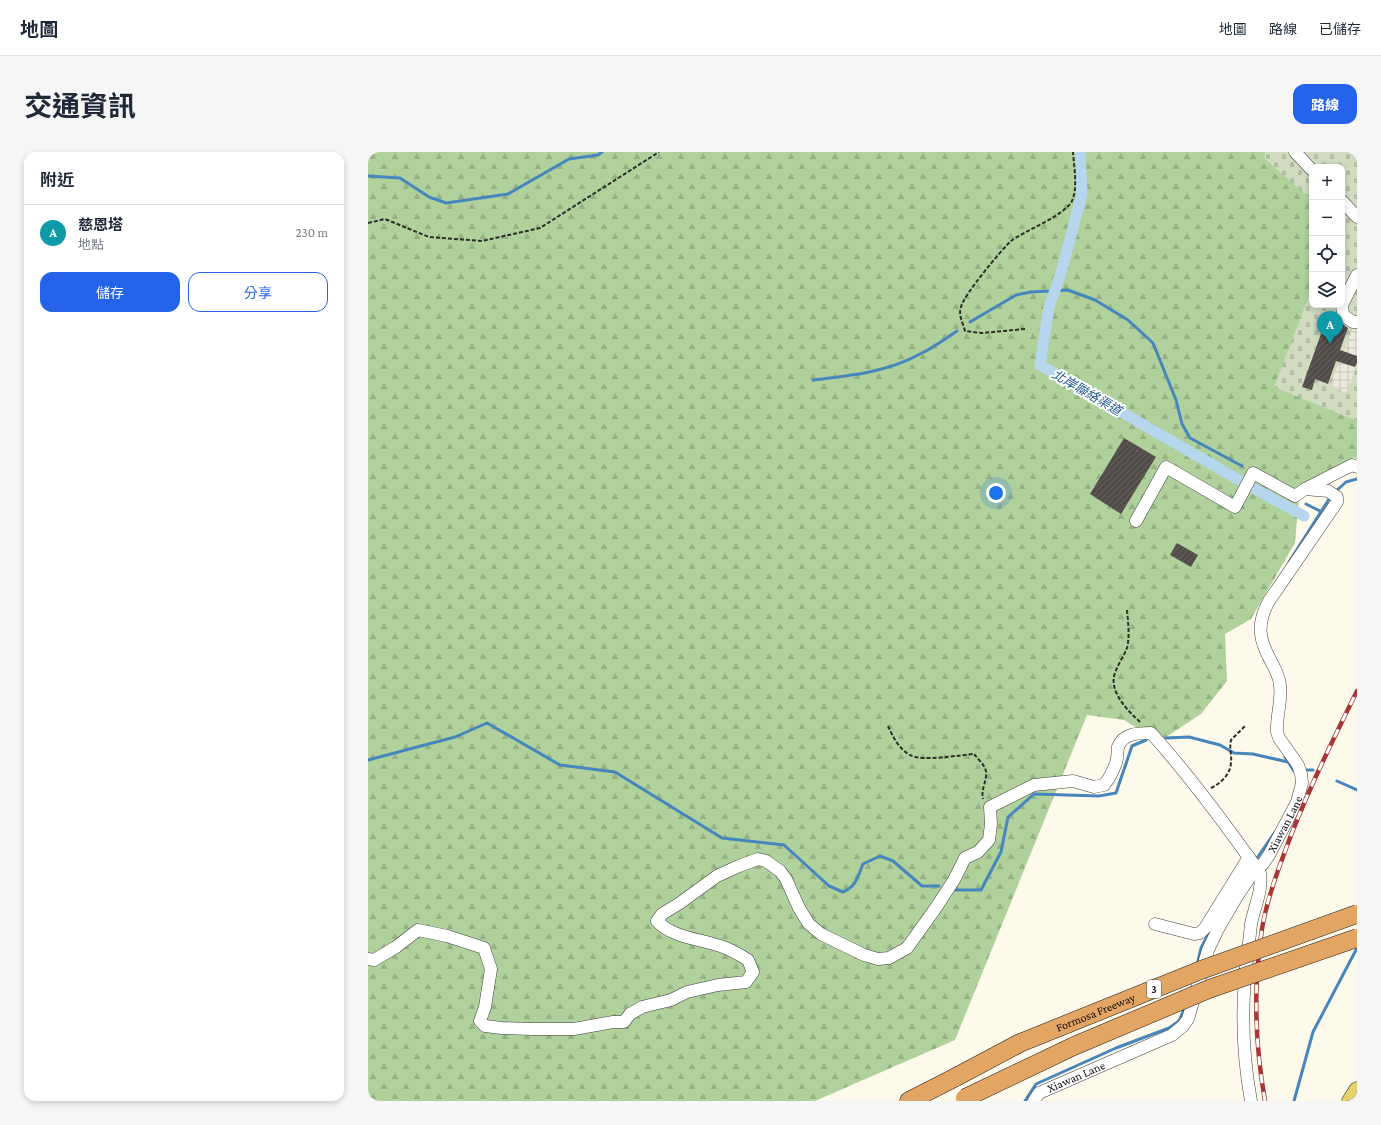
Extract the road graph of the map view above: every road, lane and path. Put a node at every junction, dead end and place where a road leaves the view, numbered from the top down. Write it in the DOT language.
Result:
graph roads {
  1 [pos="659,152"];
  2 [pos="1073,152"];
  3 [pos="1295,152"];
  4 [pos="1309,167"];
  5 [pos="1345,204"];
  6 [pos="1357,217"];
  7 [pos="368,223"];
  8 [pos="1357,275"];
  9 [pos="1357,322"];
  10 [pos="1025,329"];
  11 [pos="1357,467"];
  12 [pos="1305,490"];
  13 [pos="1136,521"];
  14 [pos="1127,610"];
  15 [pos="888,726"];
  16 [pos="1245,726"];
  17 [pos="1151,733"];
  18 [pos="1202,794"];
  19 [pos="990,807"];
  20 [pos="1249,858"];
  21 [pos="1256,868"];
  22 [pos="1357,914"];
  23 [pos="1154,924"];
  24 [pos="1357,938"];
  25 [pos="368,959"];
  26 [pos="1357,1090"];
  27 [pos="962,1099"];
  28 [pos="909,1101"];
  29 [pos="1034,1101"];
  30 [pos="1251,1101"];
  31 [pos="1350,1101"];
  1 -- 7 [label="path"];
  2 -- 10 [label="path"];
  3 -- 4 [label="street"];
  5 -- 6 [label="street"];
  8 -- 9 [label="street"];
  11 -- 12 [label="street"];
  12 -- 13 [label="street"];
  12 -- 21 [label="street, Xiawan Lane"];
  14 -- 17 [label="path"];
  15 -- 19 [label="path"];
  16 -- 18 [label="path"];
  17 -- 18 [label="street"];
  17 -- 19 [label="street"];
  18 -- 20 [label="street"];
  19 -- 25 [label="street"];
  20 -- 21 [label="street"];
  20 -- 23 [label="street"];
  21 -- 29 [label="street, Xiawan Lane"];
  21 -- 30 [label="street"];
  22 -- 28 [label="highway, Formosa Freeway / 3, bridge"];
  24 -- 27 [label="highway, Formosa Freeway / 3, bridge"];
  26 -- 31 [label="main road"];
}
